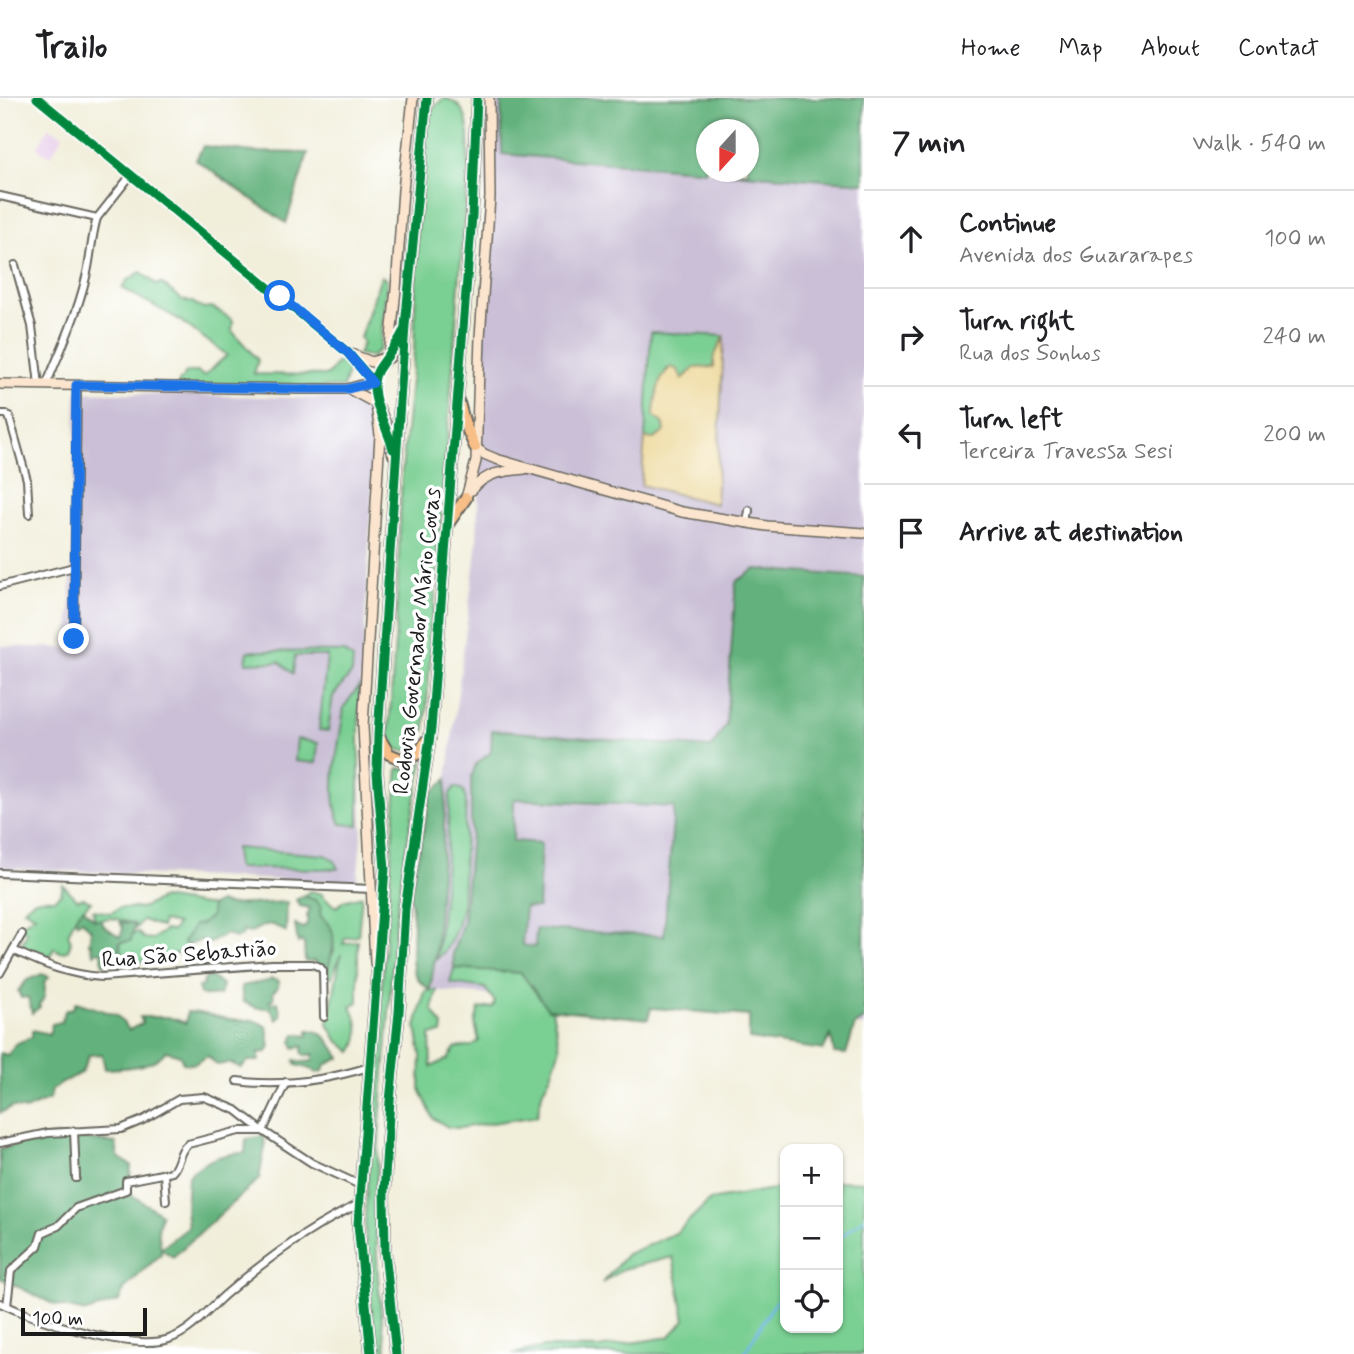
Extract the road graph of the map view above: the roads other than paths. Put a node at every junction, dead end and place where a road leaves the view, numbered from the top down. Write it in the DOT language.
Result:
graph roads {
  1 [pos="37,98"];
  2 [pos="413,98"];
  3 [pos="467,98"];
  4 [pos="477,98"];
  5 [pos="489,98"];
  6 [pos="428,102"];
  7 [pos="478,116"];
  8 [pos="131,175"];
  9 [pos="0,196"];
  10 [pos="97,218"];
  11 [pos="15,265"];
  12 [pos="405,326"];
  13 [pos="348,353"];
  14 [pos="389,357"];
  15 [pos="373,383"];
  16 [pos="0,384"];
  17 [pos="42,385"];
  18 [pos="76,385"];
  19 [pos="347,389"];
  20 [pos="457,396"];
  21 [pos="377,405"];
  22 [pos="0,414"];
  23 [pos="475,447"];
  24 [pos="396,466"];
  25 [pos="530,469"];
  26 [pos="466,498"];
  27 [pos="749,510"];
  28 [pos="29,514"];
  29 [pos="747,524"];
  30 [pos="447,526"];
  31 [pos="864,533"];
  32 [pos="74,567"];
  33 [pos="0,586"];
  34 [pos="74,639"];
  35 [pos="431,729"];
  36 [pos="378,734"];
  37 [pos="0,873"];
  38 [pos="372,889"];
  39 [pos="22,934"];
  40 [pos="13,950"];
  41 [pos="0,973"];
  42 [pos="377,975"];
  43 [pos="324,1017"];
  44 [pos="369,1067"];
  45 [pos="237,1081"];
  46 [pos="286,1082"];
  47 [pos="74,1131"];
  48 [pos="263,1131"];
  49 [pos="0,1143"];
  50 [pos="164,1174"];
  51 [pos="76,1178"];
  52 [pos="360,1185"];
  53 [pos="166,1201"];
  54 [pos="359,1204"];
  55 [pos="0,1303"];
  56 [pos="7,1306"];
  57 [pos="371,1354"];
  58 [pos="397,1354"];
  1 -- 8 [label="main road"];
  2 -- 14 [label="main road"];
  3 -- 7 [label="highway"];
  4 -- 7 [label="highway, Rodovia Governador Mário Covas"];
  5 -- 23 [label="main road"];
  6 -- 12 [label="highway, Rodovia Governador Mário Covas"];
  7 -- 20 [label="highway, Rodovia Governador Mário Covas"];
  8 -- 10 [label="street"];
  8 -- 13 [label="main road"];
  9 -- 10 [label="street"];
  10 -- 17 [label="street"];
  11 -- 17 [label="street"];
  12 -- 14 [label="highway"];
  12 -- 24 [label="highway, Rodovia Governador Mário Covas"];
  13 -- 14 [label="main road"];
  13 -- 15 [label="main road"];
  14 -- 15 [label="main road"];
  15 -- 19 [label="main road"];
  15 -- 21 [label="main road"];
  16 -- 17 [label="main road"];
  17 -- 18 [label="main road"];
  18 -- 19 [label="main road"];
  18 -- 32 [label="street"];
  19 -- 21 [label="main road"];
  20 -- 23 [label="highway"];
  20 -- 30 [label="highway, Rodovia Governador Mário Covas"];
  21 -- 24 [label="highway"];
  21 -- 38 [label="main road"];
  22 -- 28 [label="street"];
  23 -- 25 [label="main road"];
  23 -- 26 [label="main road"];
  24 -- 36 [label="highway, Rodovia Governador Mário Covas"];
  25 -- 26 [label="main road"];
  25 -- 29 [label="main road"];
  26 -- 30 [label="highway"];
  27 -- 29 [label="street"];
  29 -- 31 [label="main road"];
  30 -- 35 [label="highway, Rodovia Governador Mário Covas"];
  32 -- 33 [label="street"];
  32 -- 34 [label="street"];
  35 -- 36 [label="highway"];
  35 -- 58 [label="highway, Rodovia Governador Mário Covas"];
  36 -- 42 [label="highway, Rodovia Governador Mário Covas"];
  37 -- 38 [label="street"];
  38 -- 42 [label="main road"];
  39 -- 40 [label="street"];
  40 -- 41 [label="street"];
  40 -- 43 [label="street, Rua São Sebastião"];
  42 -- 44 [label="highway, Rodovia Governador Mário Covas"];
  44 -- 46 [label="street"];
  44 -- 52 [label="highway, Rodovia Governador Mário Covas"];
  45 -- 46 [label="street"];
  46 -- 48 [label="street"];
  47 -- 48 [label="street"];
  47 -- 49 [label="street"];
  47 -- 51 [label="street"];
  48 -- 50 [label="street"];
  48 -- 52 [label="street"];
  50 -- 53 [label="street"];
  50 -- 56 [label="street"];
  52 -- 54 [label="highway, Rodovia Governador Mário Covas"];
  54 -- 56 [label="street"];
  54 -- 57 [label="highway, Rodovia Governador Mário Covas"];
  55 -- 56 [label="street"];
}
